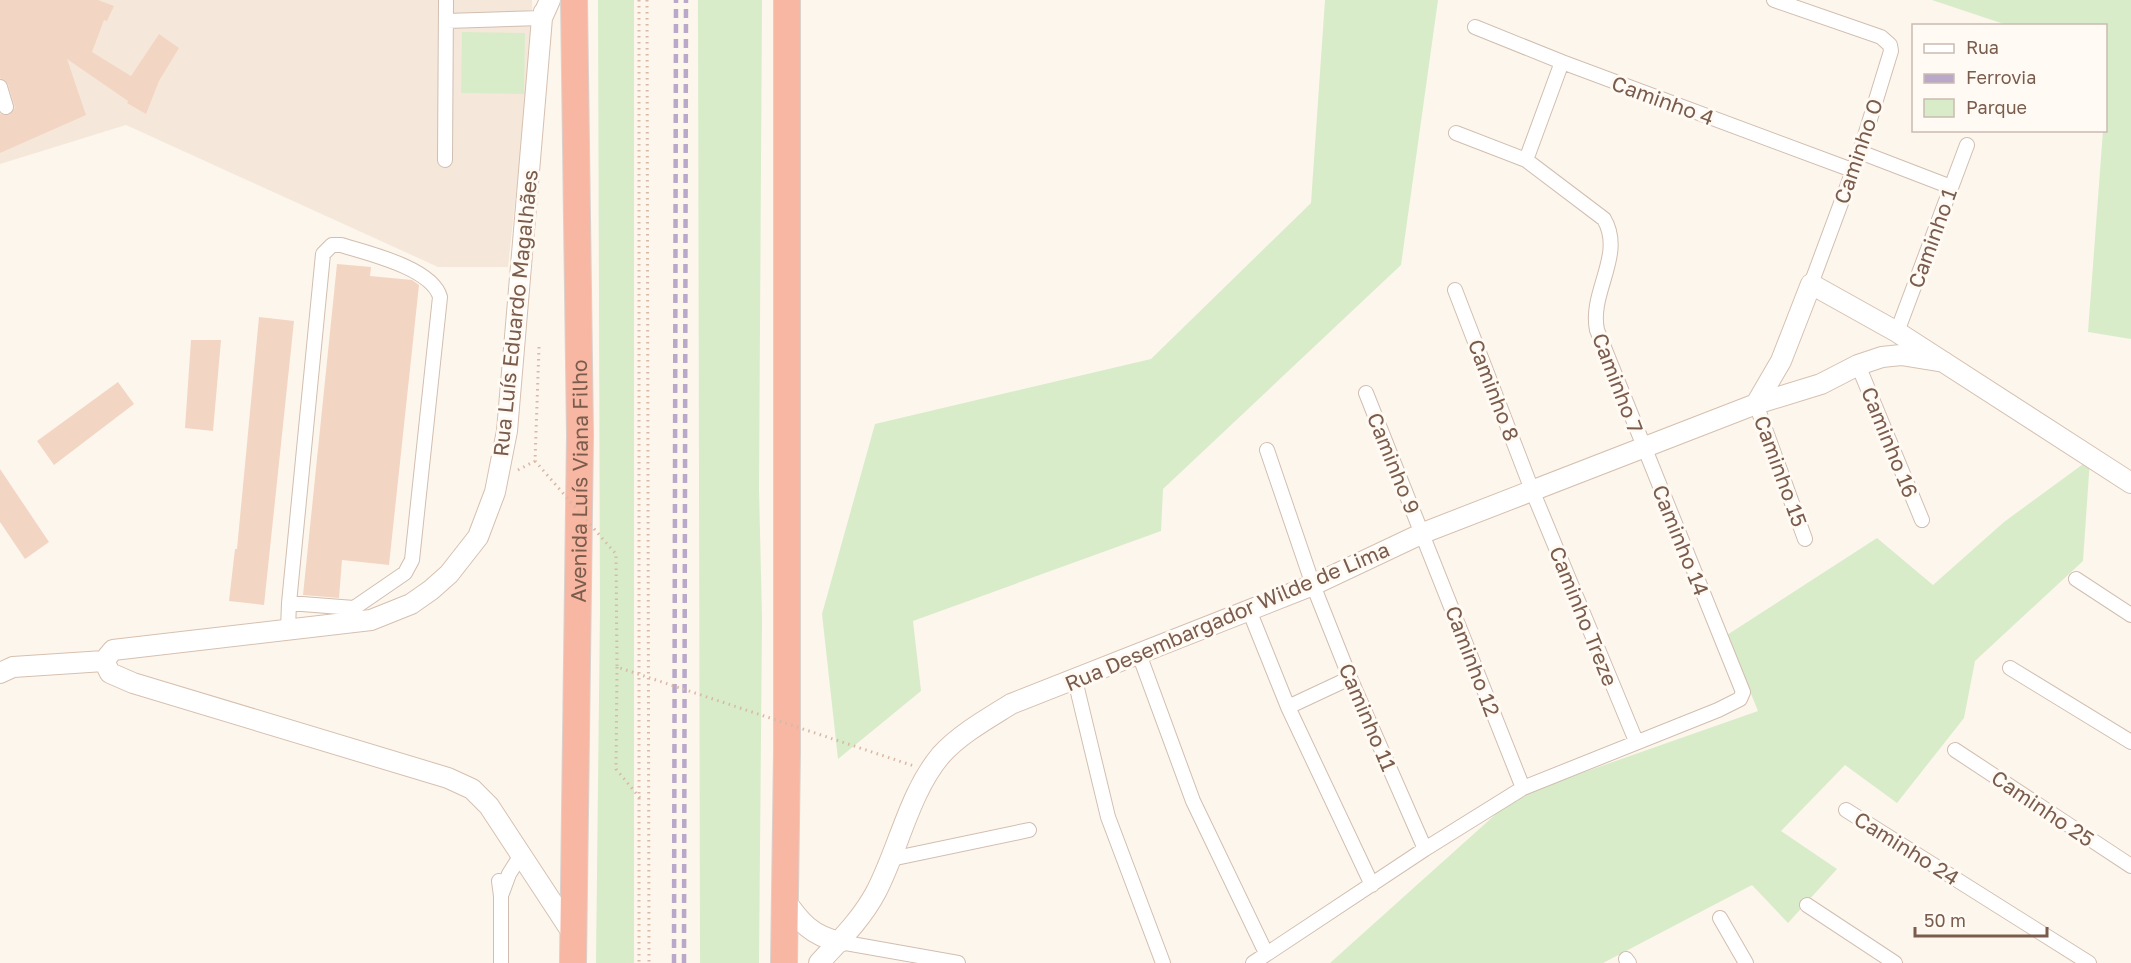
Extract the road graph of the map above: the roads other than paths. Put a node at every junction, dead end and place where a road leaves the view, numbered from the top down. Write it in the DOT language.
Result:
graph roads {
  1 [pos="446,0"];
  2 [pos="574,0"];
  3 [pos="787,0"];
  4 [pos="1774,0"];
  5 [pos="544,6"];
  6 [pos="446,21"];
  7 [pos="1475,27"];
  8 [pos="1562,62"];
  9 [pos="0,87"];
  10 [pos="6,107"];
  11 [pos="1456,133"];
  12 [pos="1967,144"];
  13 [pos="1860,152"];
  14 [pos="445,160"];
  15 [pos="1526,160"];
  16 [pos="1852,170"];
  17 [pos="1951,187"];
  18 [pos="1811,284"];
  19 [pos="1455,290"];
  20 [pos="1897,332"];
  21 [pos="1882,357"];
  22 [pos="1781,361"];
  23 [pos="1944,362"];
  24 [pos="1858,365"];
  25 [pos="1813,387"];
  26 [pos="1366,393"];
  27 [pos="1756,404"];
  28 [pos="1643,447"];
  29 [pos="1267,450"];
  30 [pos="2131,483"];
  31 [pos="1532,490"];
  32 [pos="1922,520"];
  33 [pos="1423,533"];
  34 [pos="1805,538"];
  35 [pos="2076,579"];
  36 [pos="1313,585"];
  37 [pos="289,603"];
  38 [pos="1250,610"];
  39 [pos="2131,615"];
  40 [pos="288,629"];
  41 [pos="1139,654"];
  42 [pos="104,661"];
  43 [pos="2010,668"];
  44 [pos="0,673"];
  45 [pos="1350,678"];
  46 [pos="1075,680"];
  47 [pos="1288,707"];
  48 [pos="1636,741"];
  49 [pos="2131,742"];
  50 [pos="1955,750"];
  51 [pos="1523,788"];
  52 [pos="1846,810"];
  53 [pos="1029,830"];
  54 [pos="1425,849"];
  55 [pos="521,855"];
  56 [pos="891,859"];
  57 [pos="2131,866"];
  58 [pos="499,881"];
  59 [pos="1372,885"];
  60 [pos="501,896"];
  61 [pos="785,900"];
  62 [pos="1807,905"];
  63 [pos="1720,918"];
  64 [pos="573,934"];
  65 [pos="840,942"];
  66 [pos="1266,953"];
  67 [pos="501,963"];
  68 [pos="573,963"];
  69 [pos="784,963"];
  70 [pos="819,963"];
  71 [pos="958,963"];
  72 [pos="1163,963"];
  73 [pos="1253,963"];
  74 [pos="1746,963"];
  75 [pos="1895,963"];
  76 [pos="2089,963"];
  1 -- 6 [label="street"];
  2 -- 64 [label="highway, Avenida Luís Viana Filho"];
  3 -- 61 [label="highway"];
  4 -- 13 [label="street, Caminho O"];
  5 -- 6 [label="street"];
  5 -- 40 [label="main road, Rua Luís Eduardo Magalhães"];
  6 -- 14 [label="street"];
  7 -- 8 [label="street, Caminho 4"];
  8 -- 15 [label="street"];
  8 -- 16 [label="street, Caminho 4"];
  9 -- 10 [label="street"];
  11 -- 15 [label="street"];
  12 -- 17 [label="street, Caminho 1"];
  13 -- 16 [label="street, Caminho O"];
  13 -- 17 [label="street"];
  15 -- 28 [label="street, Caminho 7"];
  16 -- 18 [label="street, Caminho O"];
  17 -- 20 [label="street, Caminho 1"];
  18 -- 20 [label="main road, Rua Desembargador Wilde de Lima"];
  18 -- 22 [label="main road"];
  19 -- 31 [label="street, Caminho 8"];
  20 -- 21 [label="main road"];
  20 -- 23 [label="main road, Rua Desembargador Wilde de Lima"];
  21 -- 23 [label="main road, Rua Desembargador Wilde de Lima"];
  21 -- 24 [label="main road, Rua Desembargador Wilde de Lima"];
  22 -- 25 [label="main road"];
  22 -- 27 [label="main road"];
  23 -- 30 [label="main road, Rua Desembargador Wilde de Lima"];
  24 -- 25 [label="main road, Rua Desembargador Wilde de Lima"];
  24 -- 32 [label="street, Caminho 16"];
  25 -- 27 [label="main road, Rua Desembargador Wilde de Lima"];
  26 -- 33 [label="street, Caminho 9"];
  27 -- 28 [label="main road, Rua Desembargador Wilde de Lima"];
  27 -- 34 [label="street, Caminho 15"];
  28 -- 31 [label="main road, Rua Desembargador Wilde de Lima"];
  28 -- 48 [label="street, Caminho 14"];
  29 -- 36 [label="street, Caminho 11"];
  31 -- 33 [label="main road, Rua Desembargador Wilde de Lima"];
  31 -- 48 [label="street, Caminho Treze"];
  33 -- 36 [label="main road, Rua Desembargador Wilde de Lima"];
  33 -- 51 [label="street, Caminho 12"];
  35 -- 39 [label="street"];
  36 -- 38 [label="main road, Rua Desembargador Wilde de Lima"];
  36 -- 45 [label="street, Caminho 11"];
  37 -- 37 [label="street"];
  37 -- 40 [label="street"];
  38 -- 41 [label="main road, Rua Desembargador Wilde de Lima"];
  38 -- 47 [label="street"];
  40 -- 42 [label="main road, Rua Luís Eduardo Magalhães"];
  41 -- 46 [label="main road, Rua Desembargador Wilde de Lima"];
  41 -- 66 [label="street"];
  42 -- 44 [label="main road, Rua Luís Eduardo Magalhães"];
  42 -- 55 [label="main road"];
  43 -- 49 [label="street"];
  45 -- 47 [label="street"];
  45 -- 54 [label="street, Caminho 11"];
  46 -- 56 [label="main road, Rua Desembargador Wilde de Lima"];
  46 -- 72 [label="street"];
  47 -- 59 [label="street"];
  48 -- 51 [label="street"];
  50 -- 57 [label="street, Caminho 25"];
  51 -- 54 [label="street"];
  52 -- 76 [label="street, Caminho 24"];
  53 -- 56 [label="street"];
  54 -- 59 [label="street"];
  55 -- 60 [label="street"];
  55 -- 64 [label="main road"];
  56 -- 65 [label="main road, Rua Desembargador Wilde de Lima"];
  58 -- 60 [label="street"];
  59 -- 66 [label="street"];
  60 -- 67 [label="street"];
  61 -- 65 [label="main road"];
  61 -- 69 [label="highway"];
  62 -- 75 [label="street"];
  63 -- 74 [label="street"];
  64 -- 68 [label="highway, Avenida Luís Viana Filho"];
  65 -- 70 [label="main road, Rua Desembargador Wilde de Lima"];
  65 -- 71 [label="street"];
  66 -- 73 [label="street"];
}
